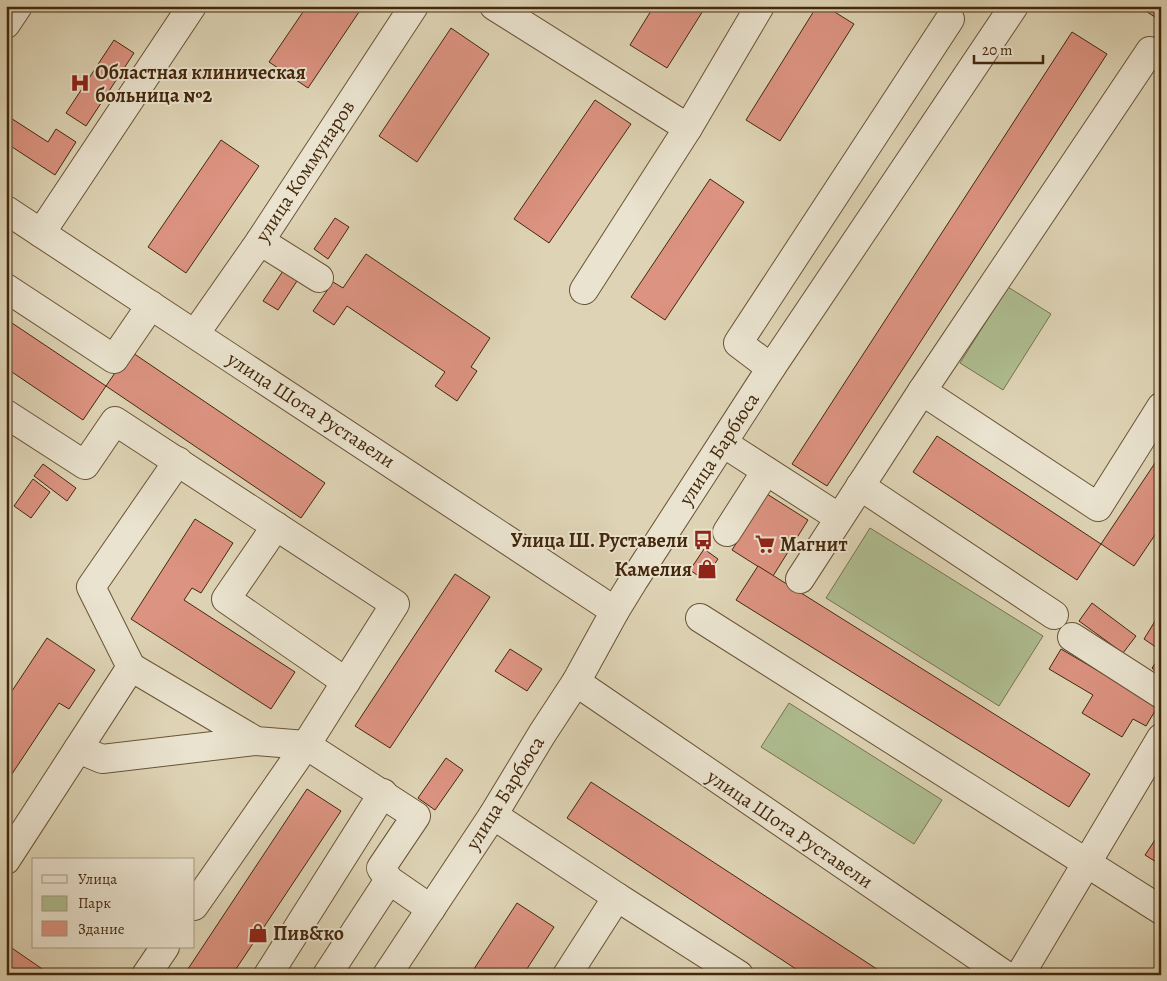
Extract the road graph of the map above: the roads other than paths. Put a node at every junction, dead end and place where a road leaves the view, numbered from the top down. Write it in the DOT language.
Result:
graph roads {
  1 [pos="18,6"];
  2 [pos="192,6"];
  3 [pos="414,6"];
  4 [pos="494,6"];
  5 [pos="760,6"];
  6 [pos="1014,6"];
  7 [pos="950,19"];
  8 [pos="6,24"];
  9 [pos="1161,58"];
  10 [pos="688,128"];
  11 [pos="6,210"];
  12 [pos="42,233"];
  13 [pos="260,241"];
  14 [pos="319,278"];
  15 [pos="6,288"];
  16 [pos="584,290"];
  17 [pos="150,305"];
  18 [pos="195,334"];
  19 [pos="772,368"];
  20 [pos="922,391"];
  21 [pos="1161,408"];
  22 [pos="6,414"];
  23 [pos="723,443"];
  24 [pos="178,461"];
  25 [pos="766,471"];
  26 [pos="860,486"];
  27 [pos="838,517"];
  28 [pos="276,526"];
  29 [pos="727,532"];
  30 [pos="800,579"];
  31 [pos="615,611"];
  32 [pos="1054,615"];
  33 [pos="700,618"];
  34 [pos="1072,637"];
  35 [pos="131,667"];
  36 [pos="346,682"];
  37 [pos="576,682"];
  38 [pos="1161,694"];
  39 [pos="1161,738"];
  40 [pos="256,742"];
  41 [pos="306,745"];
  42 [pos="78,749"];
  43 [pos="383,793"];
  44 [pos="492,815"];
  45 [pos="6,860"];
  46 [pos="1088,863"];
  47 [pos="389,880"];
  48 [pos="617,897"];
  49 [pos="195,905"];
  50 [pos="431,909"];
  51 [pos="1161,910"];
  52 [pos="164,948"];
  53 [pos="568,974"];
  54 [pos="146,975"];
  55 [pos="268,975"];
  56 [pos="326,975"];
  57 [pos="387,975"];
  58 [pos="739,975"];
  59 [pos="1005,975"];
  60 [pos="1020,975"];
  1 -- 8 [label="street"];
  2 -- 12 [label="street"];
  3 -- 13 [label="street, улица Коммунаров"];
  4 -- 10 [label="street"];
  5 -- 10 [label="street"];
  6 -- 19 [label="street, улица Барбюса"];
  7 -- 19 [label="street"];
  9 -- 20 [label="street"];
  10 -- 16 [label="street"];
  11 -- 12 [label="street, улица Шота Руставели"];
  12 -- 17 [label="street, улица Шота Руставели"];
  13 -- 14 [label="street"];
  13 -- 18 [label="street, улица Коммунаров"];
  15 -- 17 [label="street"];
  17 -- 18 [label="street, улица Шота Руставели"];
  18 -- 31 [label="street, улица Шота Руставели"];
  19 -- 23 [label="street, улица Барбюса"];
  20 -- 21 [label="street"];
  20 -- 26 [label="street"];
  22 -- 24 [label="street"];
  23 -- 25 [label="street"];
  23 -- 31 [label="street, улица Барбюса"];
  24 -- 28 [label="street"];
  24 -- 35 [label="street"];
  25 -- 27 [label="street"];
  25 -- 29 [label="street"];
  26 -- 27 [label="street"];
  26 -- 32 [label="street"];
  27 -- 30 [label="street"];
  28 -- 36 [label="street"];
  28 -- 36 [label="street"];
  31 -- 37 [label="street, улица Барбюса"];
  33 -- 46 [label="street"];
  34 -- 38 [label="street"];
  35 -- 40 [label="street"];
  35 -- 42 [label="street"];
  36 -- 41 [label="street"];
  37 -- 44 [label="street, улица Барбюса"];
  37 -- 59 [label="street, улица Шота Руставели"];
  39 -- 46 [label="street"];
  40 -- 41 [label="street"];
  40 -- 42 [label="street"];
  41 -- 43 [label="street"];
  41 -- 49 [label="street"];
  42 -- 45 [label="street"];
  43 -- 47 [label="street"];
  43 -- 55 [label="street"];
  44 -- 48 [label="street"];
  44 -- 50 [label="street, улица Барбюса"];
  46 -- 51 [label="street"];
  46 -- 60 [label="street"];
  47 -- 50 [label="street"];
  47 -- 56 [label="street"];
  48 -- 53 [label="street"];
  48 -- 58 [label="street"];
  50 -- 57 [label="street, улица Барбюса"];
  52 -- 54 [label="street"];
}
